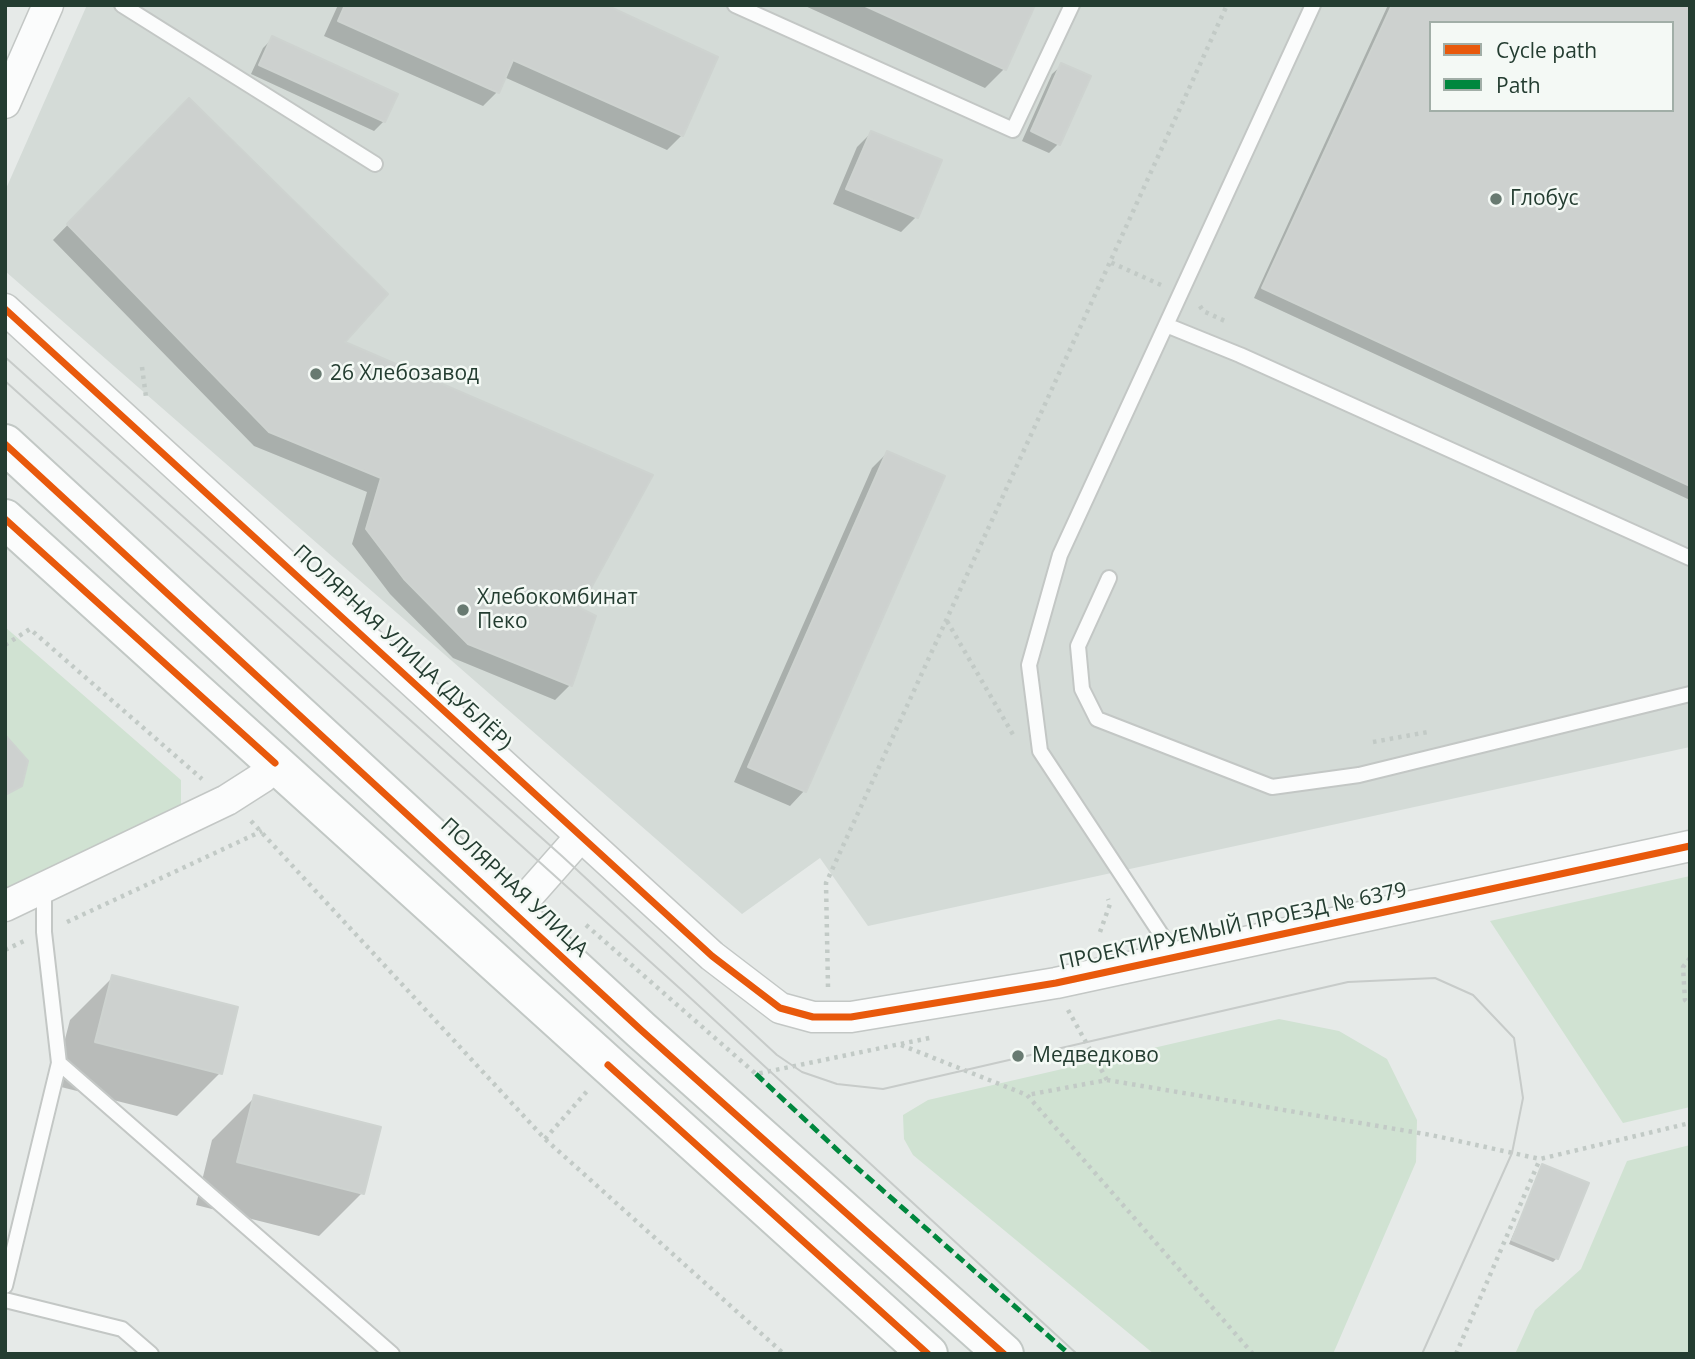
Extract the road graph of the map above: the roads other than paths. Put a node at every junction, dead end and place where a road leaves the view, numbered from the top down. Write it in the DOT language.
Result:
graph roads {
  1 [pos="48,5"];
  2 [pos="122,5"];
  3 [pos="735,5"];
  4 [pos="1072,5"];
  5 [pos="1313,5"];
  6 [pos="5,103"];
  7 [pos="375,164"];
  8 [pos="5,309"];
  9 [pos="1166,325"];
  10 [pos="5,444"];
  11 [pos="5,519"];
  12 [pos="1690,558"];
  13 [pos="1109,578"];
  14 [pos="1690,694"];
  15 [pos="275,763"];
  16 [pos="581,836"];
  17 [pos="1690,846"];
  18 [pos="44,889"];
  19 [pos="5,906"];
  20 [pos="514,912"];
  21 [pos="1176,957"];
  22 [pos="780,1008"];
  23 [pos="59,1063"];
  24 [pos="5,1286"];
  25 [pos="5,1300"];
  26 [pos="151,1354"];
  27 [pos="392,1354"];
  28 [pos="928,1354"];
  29 [pos="1004,1354"];
  1 -- 6 [label="street"];
  2 -- 7 [label="lane"];
  3 -- 4 [label="lane"];
  5 -- 9 [label="lane"];
  8 -- 16 [label="street, ПОЛЯРНАЯ УЛИЦА (ДУБЛЁР)"];
  9 -- 12 [label="lane"];
  9 -- 21 [label="lane"];
  10 -- 20 [label="main road, ПОЛЯРНАЯ УЛИЦА"];
  11 -- 15 [label="main road"];
  13 -- 14 [label="lane"];
  15 -- 18 [label="street"];
  15 -- 28 [label="main road"];
  16 -- 20 [label="street"];
  16 -- 22 [label="street, ПОЛЯРНАЯ УЛИЦА (ДУБЛЁР)"];
  17 -- 21 [label="street, ПРОЕКТИРУЕМЫЙ ПРОЕЗД № 6379"];
  18 -- 19 [label="street"];
  18 -- 23 [label="lane"];
  20 -- 29 [label="main road, ПОЛЯРНАЯ УЛИЦА"];
  21 -- 22 [label="street, ПРОЕКТИРУЕМЫЙ ПРОЕЗД № 6379"];
  23 -- 24 [label="lane"];
  23 -- 27 [label="lane"];
  25 -- 26 [label="lane"];
}
